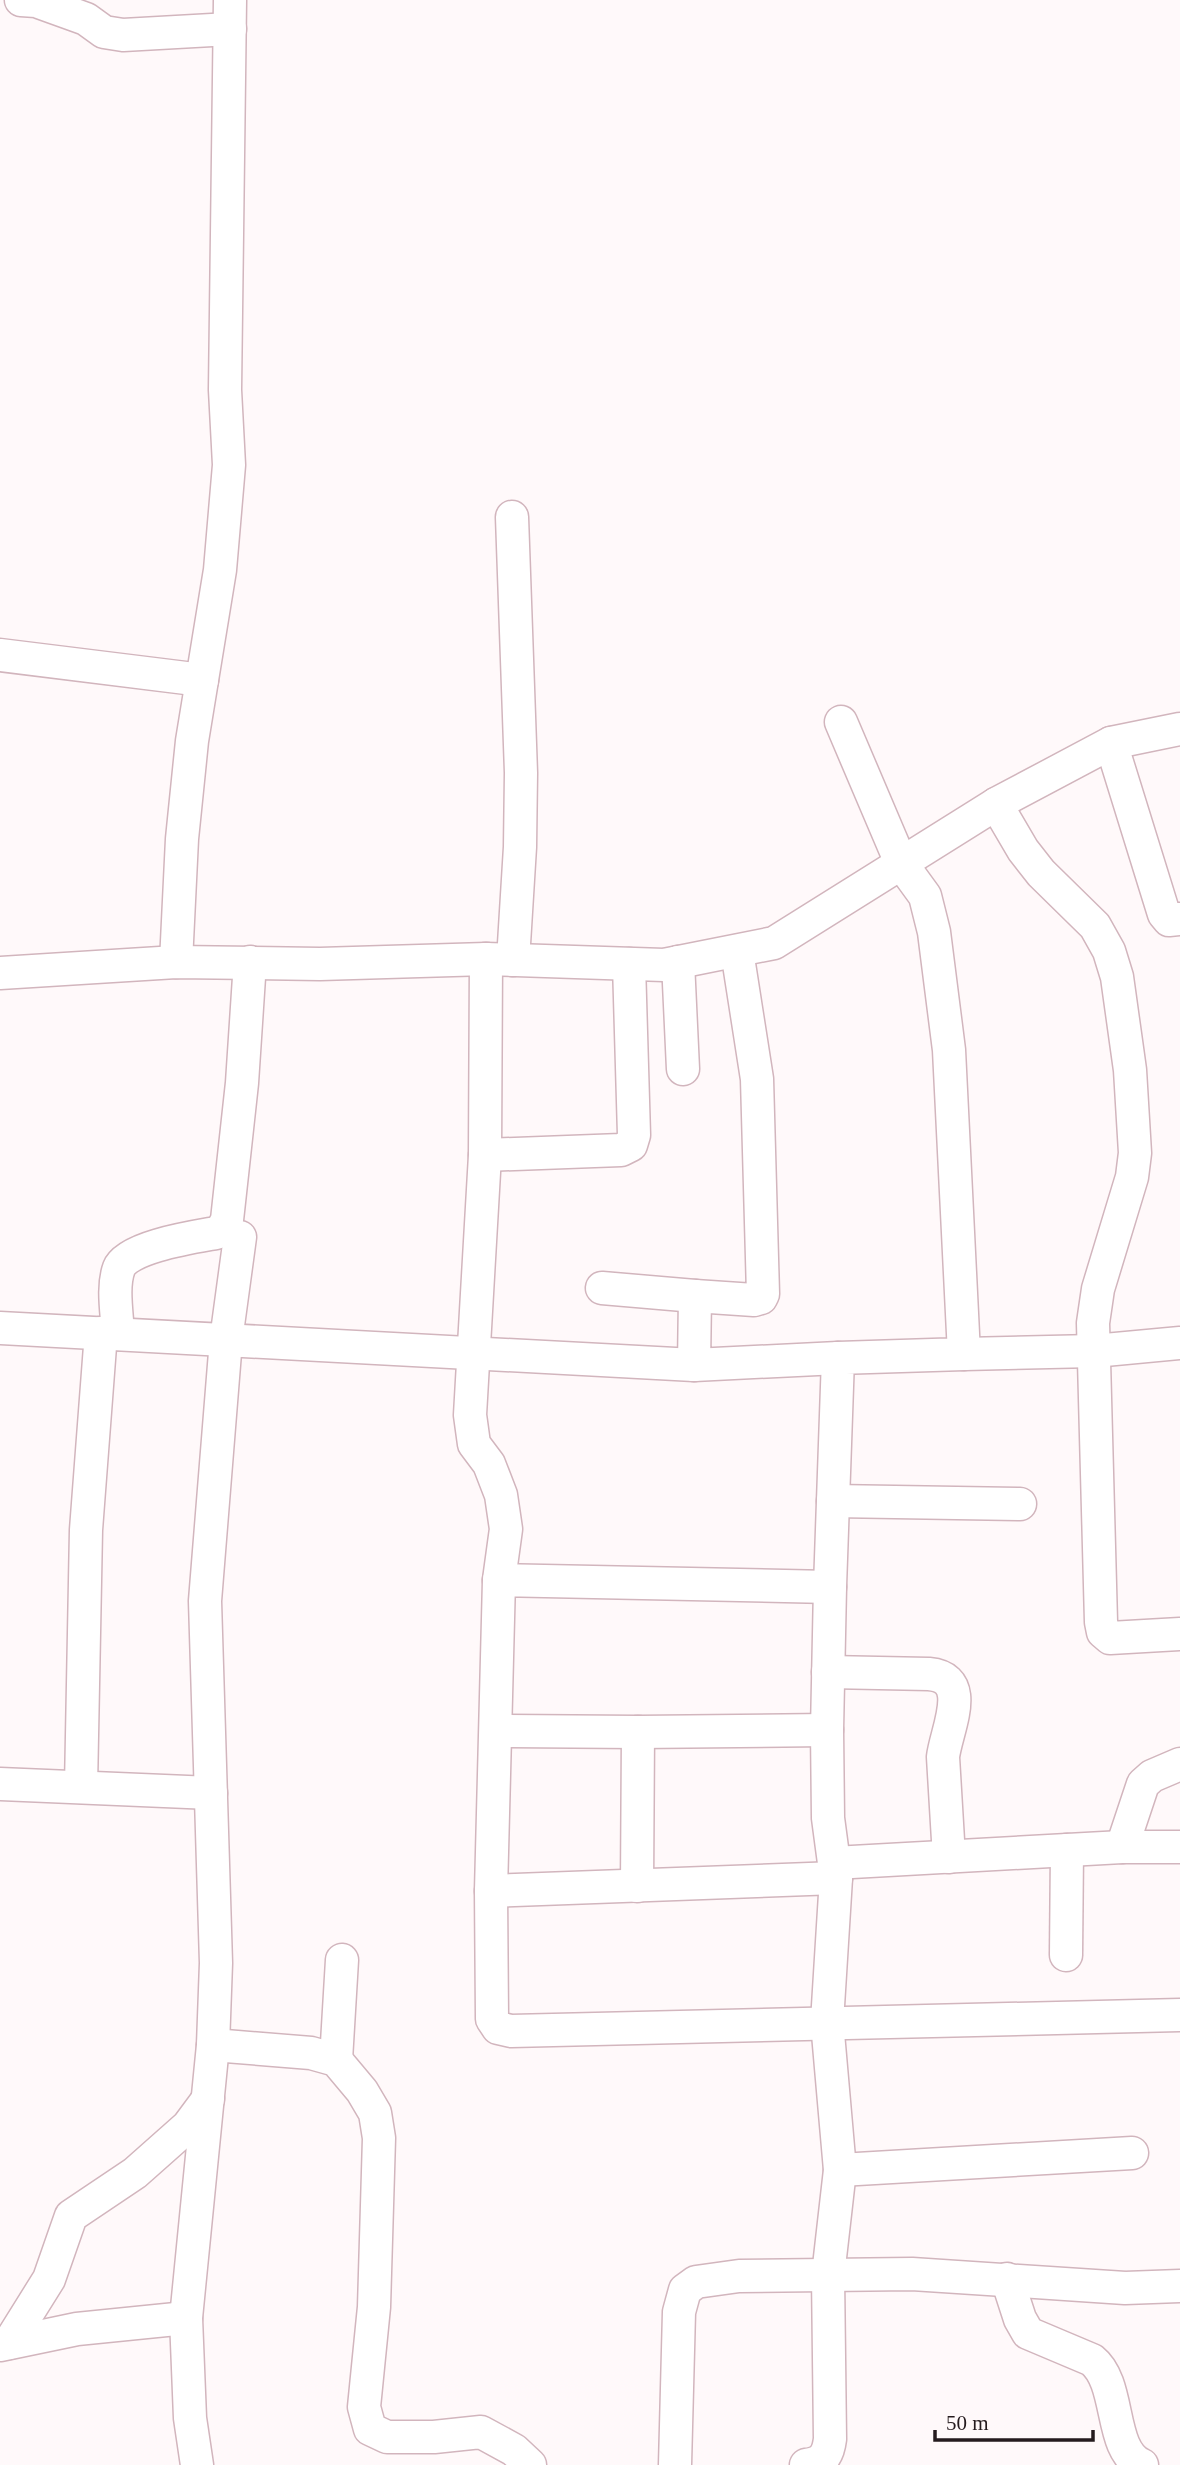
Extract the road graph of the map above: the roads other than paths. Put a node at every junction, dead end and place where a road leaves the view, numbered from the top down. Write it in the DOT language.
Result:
graph roads {
  1 [pos="21,0"];
  2 [pos="230,15"];
  3 [pos="512,517"];
  4 [pos="0,655"];
  5 [pos="202,680"];
  6 [pos="841,722"];
  7 [pos="1180,729"];
  8 [pos="1111,743"];
  9 [pos="996,804"];
  10 [pos="901,863"];
  11 [pos="1180,919"];
  12 [pos="737,950"];
  13 [pos="500,959"];
  14 [pos="176,962"];
  15 [pos="250,962"];
  16 [pos="678,962"];
  17 [pos="629,964"];
  18 [pos="0,974"];
  19 [pos="683,1069"];
  20 [pos="485,1155"];
  21 [pos="240,1237"];
  22 [pos="602,1288"];
  23 [pos="695,1296"];
  24 [pos="0,1328"];
  25 [pos="109,1333"];
  26 [pos="226,1340"];
  27 [pos="1180,1343"];
  28 [pos="473,1351"];
  29 [pos="1094,1351"];
  30 [pos="964,1354"];
  31 [pos="838,1358"];
  32 [pos="694,1365"];
  33 [pos="833,1502"];
  34 [pos="1020,1504"];
  35 [pos="499,1580"];
  36 [pos="830,1587"];
  37 [pos="1180,1634"];
  38 [pos="828,1672"];
  39 [pos="827,1730"];
  40 [pos="497,1731"];
  41 [pos="638,1732"];
  42 [pos="1180,1764"];
  43 [pos="0,1784"];
  44 [pos="81,1787"];
  45 [pos="211,1793"];
  46 [pos="1122,1847"];
  47 [pos="1180,1847"];
  48 [pos="1066,1850"];
  49 [pos="949,1857"];
  50 [pos="835,1870"];
  51 [pos="637,1886"];
  52 [pos="491,1891"];
  53 [pos="1066,1955"];
  54 [pos="342,1960"];
  55 [pos="1180,2015"];
  56 [pos="827,2022"];
  57 [pos="214,2045"];
  58 [pos="337,2060"];
  59 [pos="208,2099"];
  60 [pos="1132,2153"];
  61 [pos="841,2170"];
  62 [pos="828,2275"];
  63 [pos="1007,2279"];
  64 [pos="1180,2286"];
  65 [pos="186,2318"];
  66 [pos="4,2344"];
  67 [pos="415,2451"];
  68 [pos="1128,2461"];
  69 [pos="197,2465"];
  70 [pos="530,2465"];
  71 [pos="675,2465"];
  72 [pos="807,2465"];
  1 -- 2 [label="street"];
  2 -- 5 [label="street"];
  3 -- 13 [label="street"];
  4 -- 5 [label="street"];
  5 -- 14 [label="street"];
  6 -- 10 [label="street"];
  7 -- 8 [label="street"];
  8 -- 9 [label="street"];
  8 -- 11 [label="street"];
  9 -- 10 [label="street"];
  9 -- 29 [label="street"];
  10 -- 12 [label="street"];
  10 -- 30 [label="street"];
  12 -- 16 [label="street"];
  12 -- 23 [label="street"];
  13 -- 15 [label="street"];
  13 -- 17 [label="street"];
  13 -- 20 [label="street"];
  14 -- 15 [label="street"];
  14 -- 18 [label="street"];
  15 -- 25 [label="street"];
  16 -- 17 [label="street"];
  16 -- 19 [label="street"];
  17 -- 20 [label="street"];
  20 -- 28 [label="street"];
  21 -- 26 [label="street"];
  22 -- 23 [label="street"];
  23 -- 32 [label="street"];
  24 -- 25 [label="street"];
  25 -- 26 [label="street"];
  25 -- 44 [label="street"];
  26 -- 28 [label="street"];
  26 -- 45 [label="street"];
  27 -- 29 [label="street"];
  28 -- 32 [label="street"];
  28 -- 35 [label="street"];
  29 -- 30 [label="street"];
  29 -- 37 [label="street"];
  30 -- 31 [label="street"];
  31 -- 32 [label="street"];
  31 -- 33 [label="street"];
  33 -- 34 [label="street"];
  33 -- 36 [label="street"];
  35 -- 36 [label="street"];
  35 -- 40 [label="street"];
  36 -- 38 [label="street"];
  38 -- 39 [label="street"];
  38 -- 49 [label="street"];
  39 -- 41 [label="street"];
  39 -- 50 [label="street"];
  40 -- 41 [label="street"];
  40 -- 52 [label="street"];
  41 -- 51 [label="street"];
  42 -- 46 [label="street"];
  43 -- 44 [label="street"];
  44 -- 45 [label="street"];
  45 -- 57 [label="street"];
  46 -- 47 [label="street"];
  46 -- 48 [label="street"];
  48 -- 49 [label="street"];
  48 -- 53 [label="street"];
  49 -- 50 [label="street"];
  50 -- 51 [label="street"];
  50 -- 56 [label="street"];
  51 -- 52 [label="street"];
  52 -- 56 [label="street"];
  54 -- 58 [label="street"];
  55 -- 56 [label="street"];
  56 -- 61 [label="street"];
  57 -- 58 [label="street"];
  57 -- 59 [label="street"];
  58 -- 67 [label="street"];
  59 -- 65 [label="street"];
  59 -- 66 [label="street"];
  60 -- 61 [label="street"];
  61 -- 62 [label="street"];
  62 -- 63 [label="street"];
  62 -- 71 [label="street"];
  62 -- 72 [label="street"];
  63 -- 64 [label="street"];
  63 -- 68 [label="street"];
  65 -- 66 [label="street"];
  65 -- 69 [label="street"];
  67 -- 70 [label="street"];
}
